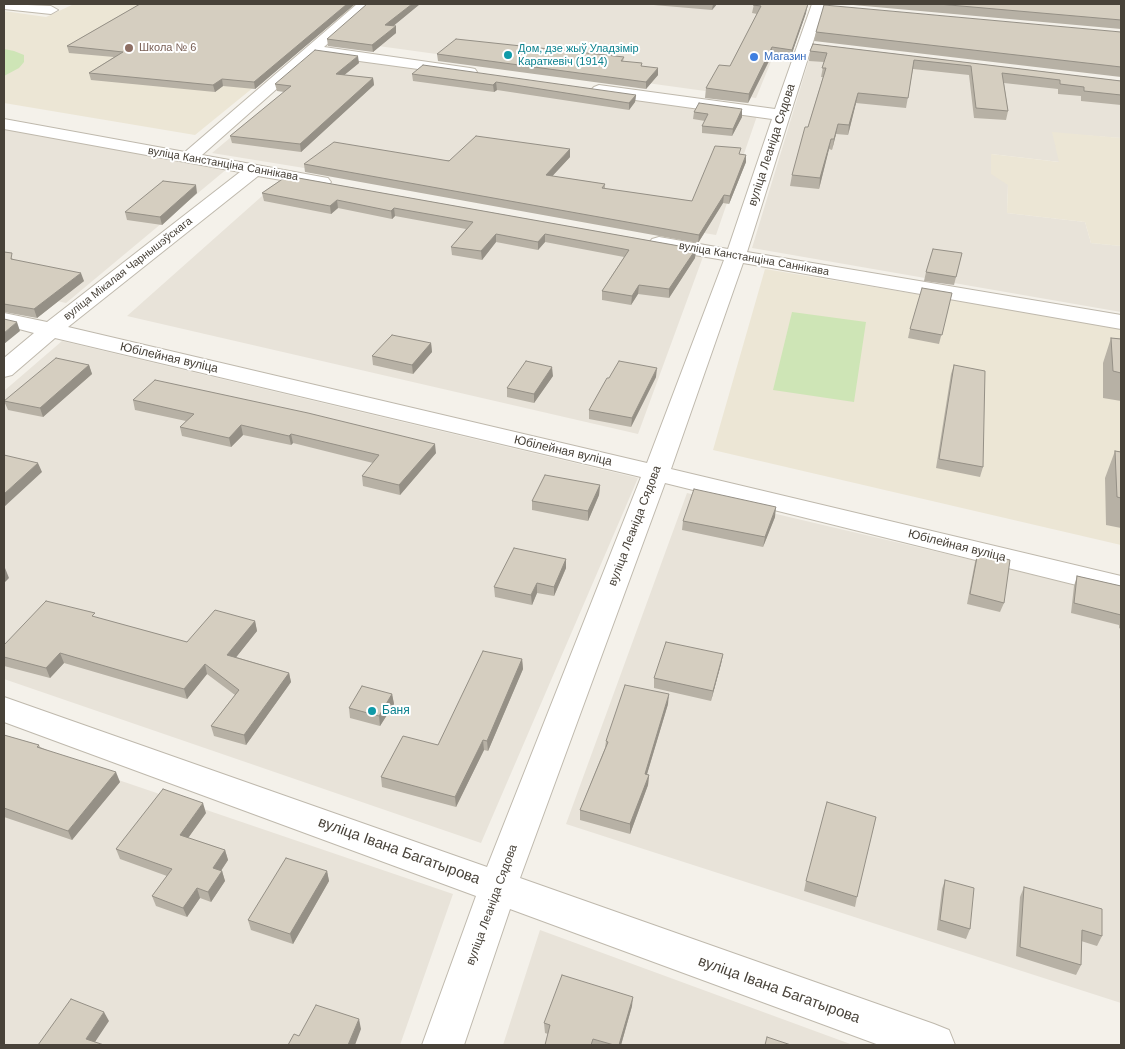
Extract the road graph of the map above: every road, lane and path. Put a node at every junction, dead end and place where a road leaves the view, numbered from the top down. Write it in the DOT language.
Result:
graph roads {
  1 [pos="365,4"];
  2 [pos="4,6"];
  3 [pos="815,6"];
  4 [pos="50,10"];
  5 [pos="313,50"];
  6 [pos="488,74"];
  7 [pos="586,88"];
  8 [pos="781,115"];
  9 [pos="4,124"];
  10 [pos="188,158"];
  11 [pos="254,170"];
  12 [pos="342,186"];
  13 [pos="637,239"];
  14 [pos="735,256"];
  15 [pos="4,319"];
  16 [pos="1121,322"];
  17 [pos="51,330"];
  18 [pos="4,370"];
  19 [pos="656,473"];
  20 [pos="1121,586"];
  21 [pos="4,709"];
  22 [pos="498,887"];
  23 [pos="443,1045"];
  24 [pos="934,1045"];
  1 -- 5 [label="street"];
  2 -- 4 [label="street"];
  3 -- 8 [label="street, вуліца Леаніда Сядова"];
  5 -- 6 [label="street"];
  5 -- 10 [label="street"];
  7 -- 8 [label="street"];
  8 -- 14 [label="street, вуліца Леаніда Сядова"];
  9 -- 10 [label="street, вуліца Канстанціна Саннікава"];
  10 -- 11 [label="street, вуліца Канстанціна Саннікава"];
  11 -- 12 [label="street, вуліца Канстанціна Саннікава"];
  11 -- 17 [label="street, вуліца Мікалая Чарнышэўскага"];
  13 -- 14 [label="street, вуліца Канстанціна Саннікава"];
  14 -- 16 [label="street, вуліца Канстанціна Саннікава"];
  14 -- 19 [label="street, вуліца Леаніда Сядова"];
  15 -- 17 [label="street, Юбілейная вуліца"];
  17 -- 18 [label="street, вуліца Мікалая Чарнышэўскага"];
  17 -- 19 [label="street, Юбілейная вуліца"];
  19 -- 20 [label="street, Юбілейная вуліца"];
  19 -- 22 [label="street, вуліца Леаніда Сядова"];
  21 -- 22 [label="street, вуліца Івана Багатырова"];
  22 -- 23 [label="street, вуліца Леаніда Сядова"];
  22 -- 24 [label="street, вуліца Івана Багатырова"];
}
